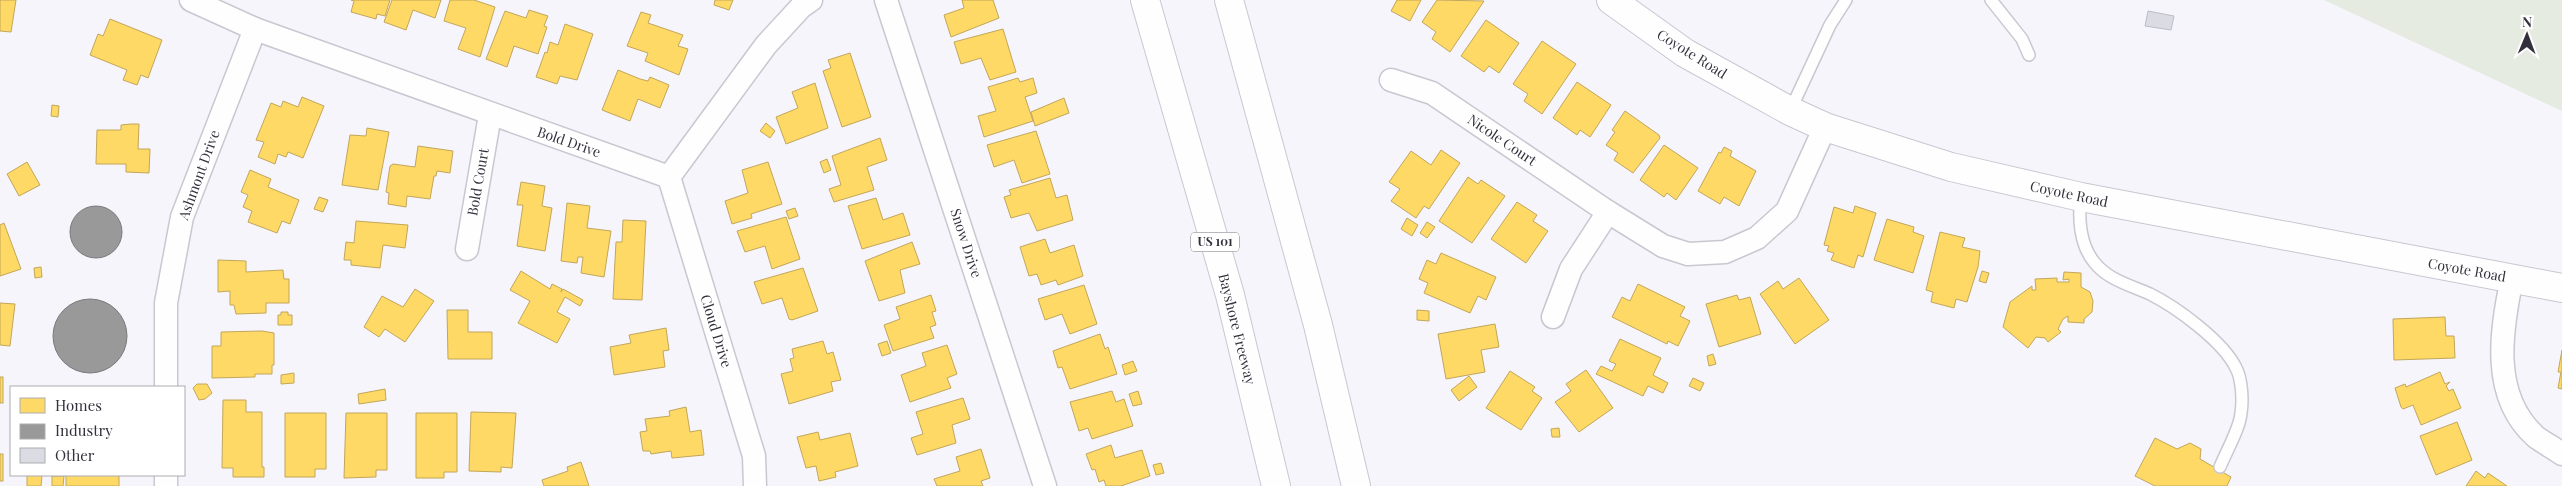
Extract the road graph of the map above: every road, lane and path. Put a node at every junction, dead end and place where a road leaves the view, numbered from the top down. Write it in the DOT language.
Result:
graph roads {
  1 [pos="191,0"];
  2 [pos="811,0"];
  3 [pos="886,0"];
  4 [pos="1145,0"];
  5 [pos="1230,0"];
  6 [pos="1611,0"];
  7 [pos="1846,0"];
  8 [pos="1990,0"];
  9 [pos="255,29"];
  10 [pos="2029,55"];
  11 [pos="1391,80"];
  12 [pos="1790,111"];
  13 [pos="490,115"];
  14 [pos="1825,127"];
  15 [pos="669,177"];
  16 [pos="2081,197"];
  17 [pos="1608,212"];
  18 [pos="467,249"];
  19 [pos="2512,278"];
  20 [pos="2562,288"];
  21 [pos="1553,317"];
  22 [pos="166,386"];
  23 [pos="2562,454"];
  24 [pos="2220,466"];
  25 [pos="755,486"];
  26 [pos="1045,486"];
  27 [pos="1276,486"];
  28 [pos="1356,486"];
  1 -- 9 [label="street, Bold Drive"];
  2 -- 15 [label="street"];
  3 -- 26 [label="street, Snow Drive"];
  4 -- 27 [label="main road, Bayshore Freeway / US 101"];
  5 -- 28 [label="main road"];
  6 -- 12 [label="main road, Coyote Road"];
  7 -- 12 [label="lane"];
  8 -- 10 [label="lane"];
  9 -- 13 [label="street, Bold Drive"];
  9 -- 22 [label="street, Ashmont Drive"];
  11 -- 17 [label="street, Nicole Court"];
  12 -- 14 [label="main road, Coyote Road"];
  13 -- 15 [label="street, Bold Drive"];
  13 -- 18 [label="street, Bold Court"];
  14 -- 16 [label="main road, Coyote Road"];
  14 -- 17 [label="street, Nicole Court"];
  15 -- 25 [label="street, Cloud Drive"];
  16 -- 19 [label="main road, Coyote Road"];
  16 -- 24 [label="lane"];
  17 -- 21 [label="street"];
  19 -- 20 [label="main road, Coyote Road"];
  19 -- 23 [label="street"];
}
